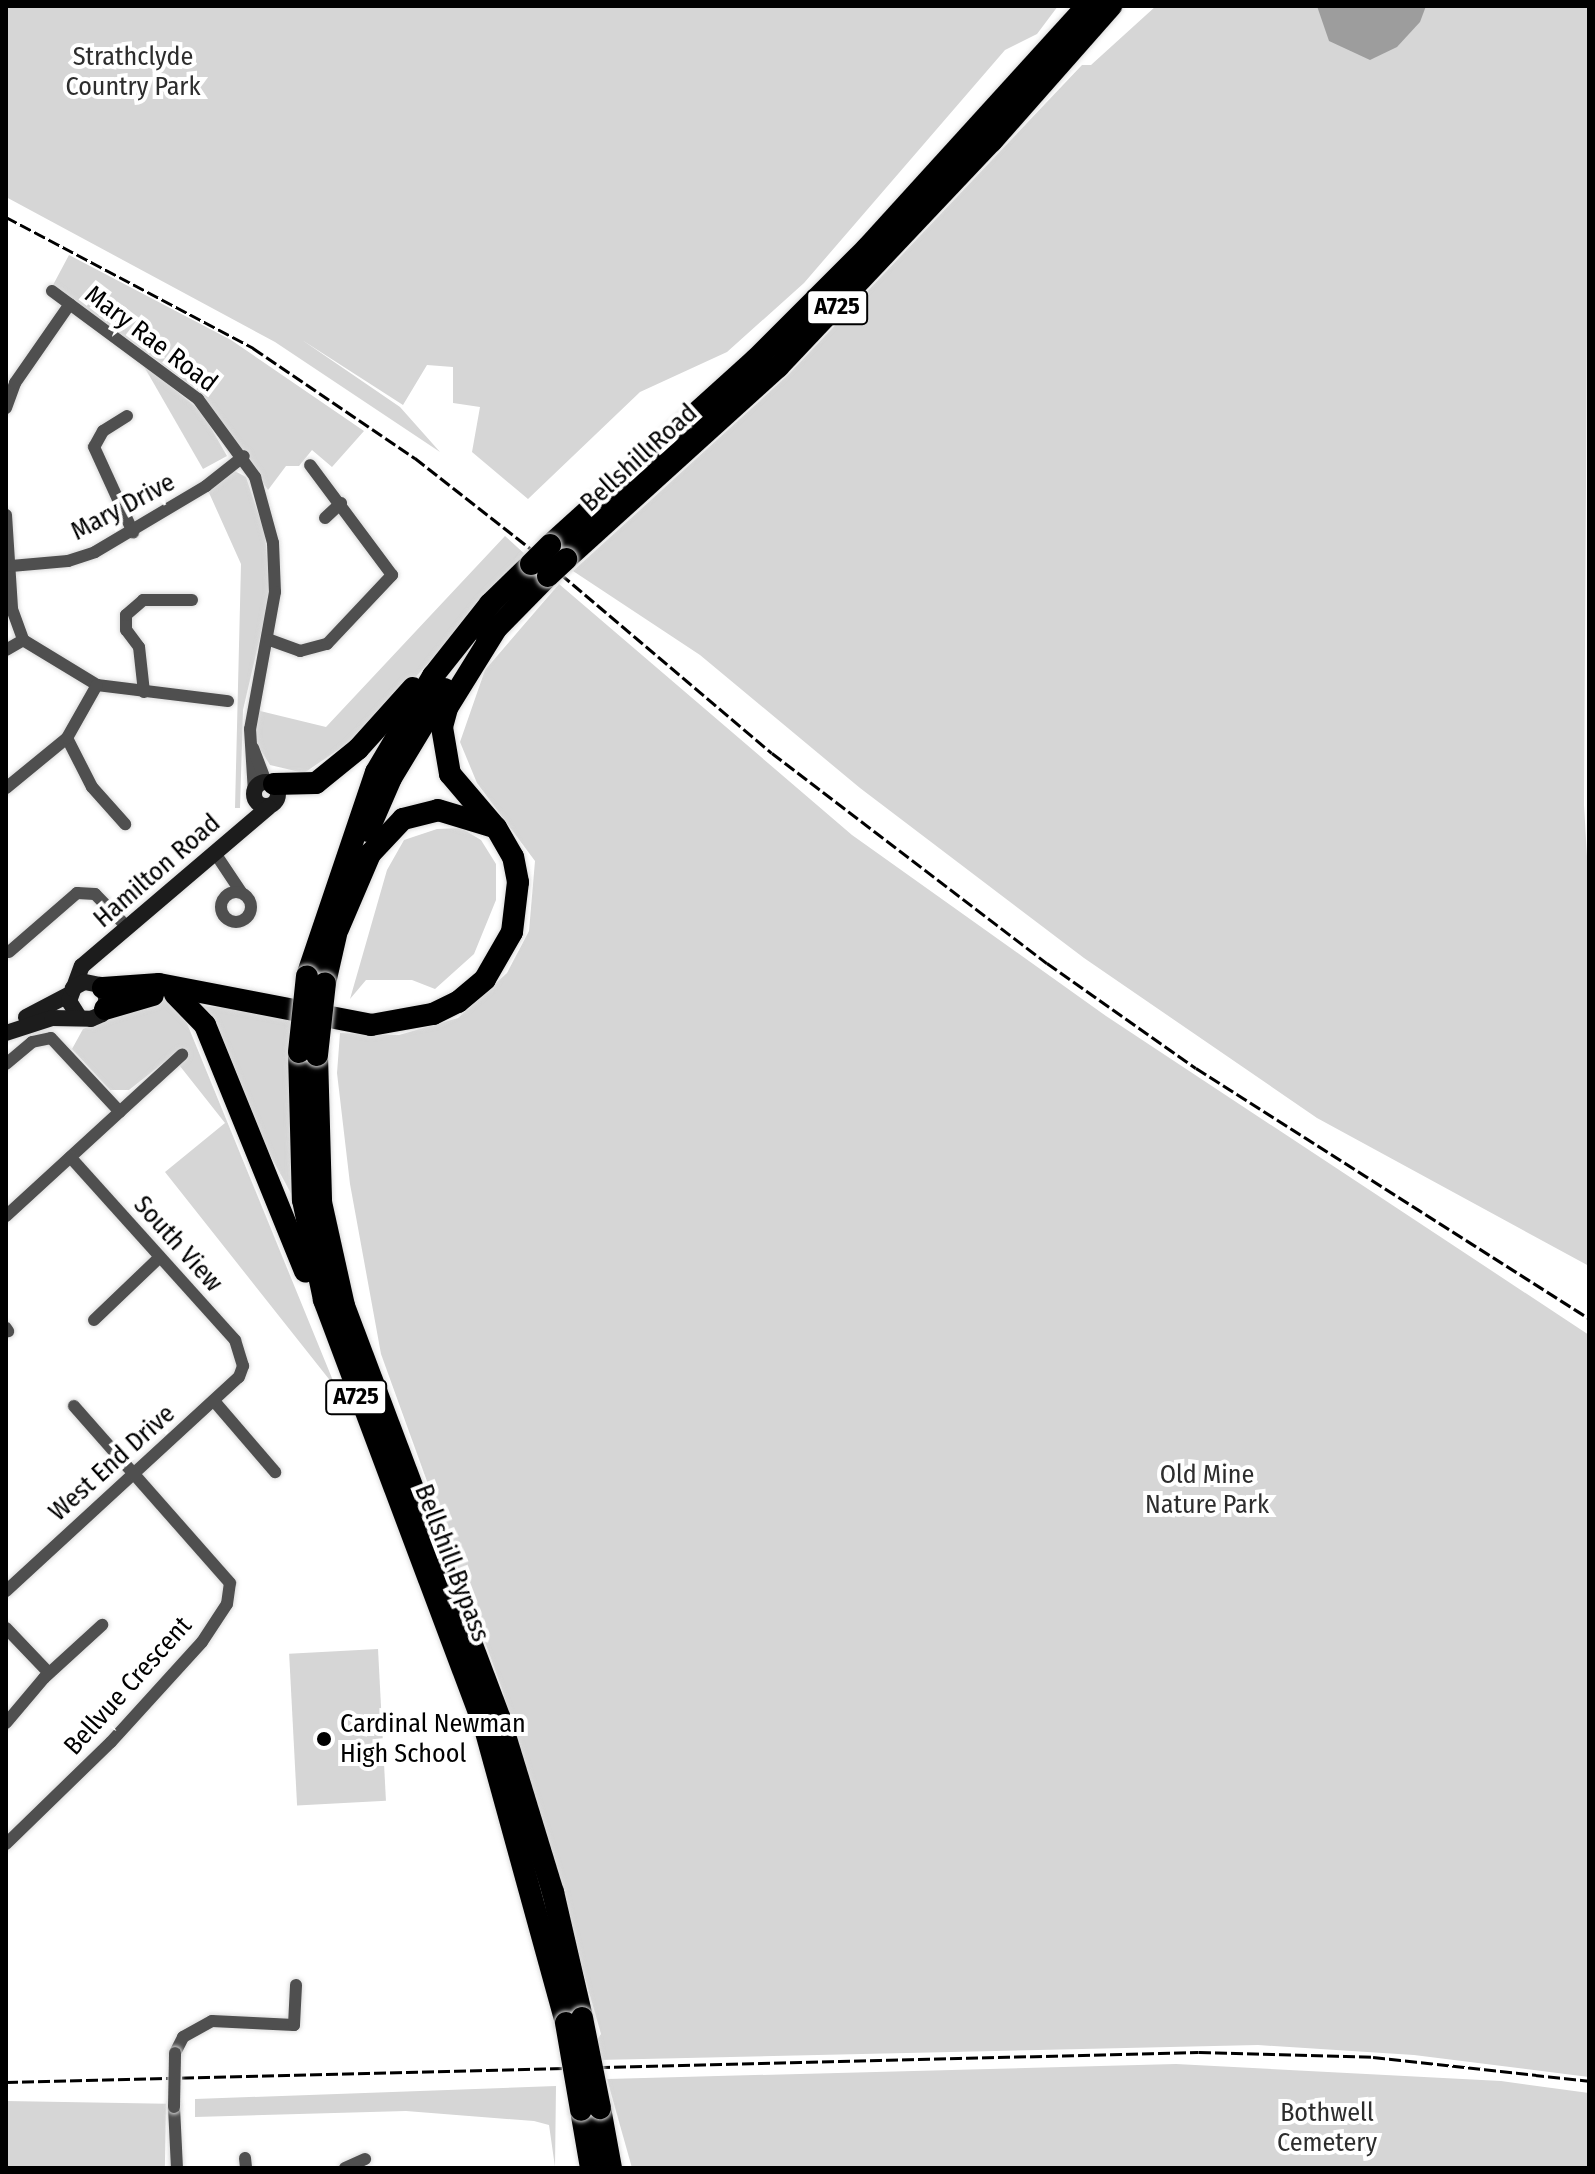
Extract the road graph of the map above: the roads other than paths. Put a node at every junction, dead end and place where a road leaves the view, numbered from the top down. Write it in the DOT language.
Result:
graph roads {
  1 [pos="1084,6"];
  2 [pos="1111,6"];
  3 [pos="1118,6"];
  4 [pos="1089,34"];
  5 [pos="52,291"];
  6 [pos="70,304"];
  7 [pos="10,380"];
  8 [pos="6,408"];
  9 [pos="127,416"];
  10 [pos="244,456"];
  11 [pos="310,465"];
  12 [pos="341,503"];
  13 [pos="6,515"];
  14 [pos="325,518"];
  15 [pos="133,532"];
  16 [pos="558,552"];
  17 [pos="11,566"];
  18 [pos="540,570"];
  19 [pos="192,600"];
  20 [pos="490,604"];
  21 [pos="496,629"];
  22 [pos="23,640"];
  23 [pos="270,640"];
  24 [pos="6,650"];
  25 [pos="97,685"];
  26 [pos="144,692"];
  27 [pos="228,701"];
  28 [pos="67,738"];
  29 [pos="9,779"];
  30 [pos="262,788"];
  31 [pos="125,824"];
  32 [pos="248,824"];
  33 [pos="496,828"];
  34 [pos="215,853"];
  35 [pos="241,892"];
  36 [pos="127,927"];
  37 [pos="334,938"];
  38 [pos="9,952"];
  39 [pos="97,954"];
  40 [pos="316,980"];
  41 [pos="72,991"];
  42 [pos="198,992"];
  43 [pos="101,993"];
  44 [pos="175,994"];
  45 [pos="79,1017"];
  46 [pos="6,1033"];
  47 [pos="308,1054"];
  48 [pos="182,1055"];
  49 [pos="6,1064"];
  50 [pos="120,1112"];
  51 [pos="70,1157"];
  52 [pos="6,1216"];
  53 [pos="160,1257"];
  54 [pos="94,1320"];
  55 [pos="339,1349"];
  56 [pos="243,1366"];
  57 [pos="214,1401"];
  58 [pos="74,1406"];
  59 [pos="136,1472"];
  60 [pos="275,1472"];
  61 [pos="9,1583"];
  62 [pos="102,1625"];
  63 [pos="6,1628"];
  64 [pos="49,1673"];
  65 [pos="6,1723"];
  66 [pos="6,1844"];
  67 [pos="296,1985"];
  68 [pos="574,2021"];
  69 [pos="594,2111"];
  70 [pos="365,2159"];
  71 [pos="177,2168"];
  72 [pos="345,2168"];
  73 [pos="584,2168"];
  74 [pos="591,2168"];
  75 [pos="611,2168"];
  76 [pos="617,2168"];
  1 -- 16 [label="highway, Bellshill Road / A725"];
  2 -- 4 [label="highway, A725"];
  3 -- 4 [label="highway, A725"];
  4 -- 16 [label="highway, Bellshill Road / A725"];
  5 -- 6 [label="street, Mary Rae Road"];
  6 -- 7 [label="street"];
  6 -- 10 [label="street, Mary Rae Road"];
  7 -- 8 [label="street"];
  9 -- 15 [label="street"];
  10 -- 15 [label="street, Mary Drive"];
  10 -- 23 [label="street, Mary Rae Road"];
  11 -- 12 [label="street"];
  12 -- 14 [label="street"];
  12 -- 23 [label="street"];
  13 -- 17 [label="street"];
  15 -- 17 [label="street, Mary Drive"];
  16 -- 18 [label="highway, Bellshill Road / A725, bridge"];
  17 -- 22 [label="street"];
  18 -- 20 [label="highway, Bellshill Road / A725"];
  18 -- 21 [label="highway, Bellshill Road / A725"];
  19 -- 26 [label="street"];
  20 -- 30 [label="highway"];
  20 -- 40 [label="highway, Bellshill Road / A725"];
  21 -- 33 [label="highway"];
  21 -- 37 [label="highway, Bellshill Road / A725"];
  22 -- 24 [label="street"];
  22 -- 25 [label="street"];
  23 -- 30 [label="street, Mary Rae Road"];
  25 -- 26 [label="street"];
  25 -- 28 [label="street"];
  26 -- 27 [label="street"];
  28 -- 29 [label="street"];
  28 -- 31 [label="street"];
  30 -- 32 [label="main road, Hamilton Road"];
  30 -- 32 [label="main road, Hamilton Road"];
  32 -- 34 [label="main road, Hamilton Road"];
  33 -- 37 [label="highway"];
  33 -- 42 [label="highway"];
  34 -- 35 [label="street"];
  34 -- 36 [label="main road, Hamilton Road"];
  36 -- 38 [label="street"];
  36 -- 39 [label="main road, Hamilton Road"];
  37 -- 40 [label="highway, Bellshill Road / A725"];
  39 -- 41 [label="main road, Hamilton Road"];
  39 -- 43 [label="main road, Hamilton Road"];
  40 -- 47 [label="highway, Bellshill Bypass / A725, bridge"];
  41 -- 43 [label="main road"];
  41 -- 45 [label="main road"];
  41 -- 46 [label="main road, Hamilton Road"];
  42 -- 43 [label="highway"];
  42 -- 44 [label="highway"];
  43 -- 44 [label="highway"];
  43 -- 45 [label="main road, Hamilton Road"];
  44 -- 55 [label="highway"];
  45 -- 46 [label="main road, Hamilton Road"];
  47 -- 55 [label="highway, Bellshill Bypass / A725"];
  47 -- 68 [label="highway, Bellshill Bypass / A725"];
  48 -- 50 [label="street"];
  49 -- 50 [label="street"];
  50 -- 51 [label="street"];
  51 -- 52 [label="street"];
  51 -- 53 [label="street, South View"];
  53 -- 54 [label="street"];
  53 -- 56 [label="street, South View"];
  55 -- 68 [label="highway, Bellshill Bypass / A725"];
  56 -- 57 [label="street, West End Drive"];
  57 -- 59 [label="street, West End Drive"];
  57 -- 60 [label="street"];
  58 -- 59 [label="street, Bellvue Crescent"];
  59 -- 61 [label="street, West End Drive"];
  59 -- 66 [label="street, Bellvue Crescent"];
  62 -- 64 [label="street"];
  63 -- 64 [label="street"];
  64 -- 65 [label="street"];
  67 -- 71 [label="street, bridge"];
  68 -- 69 [label="highway, Bellshill Bypass / A725, bridge"];
  69 -- 73 [label="highway"];
  69 -- 74 [label="highway, Bellshill Bypass / A725"];
  69 -- 75 [label="highway, Bellshill Bypass / A725"];
  69 -- 76 [label="highway"];
  70 -- 72 [label="street"];
}
